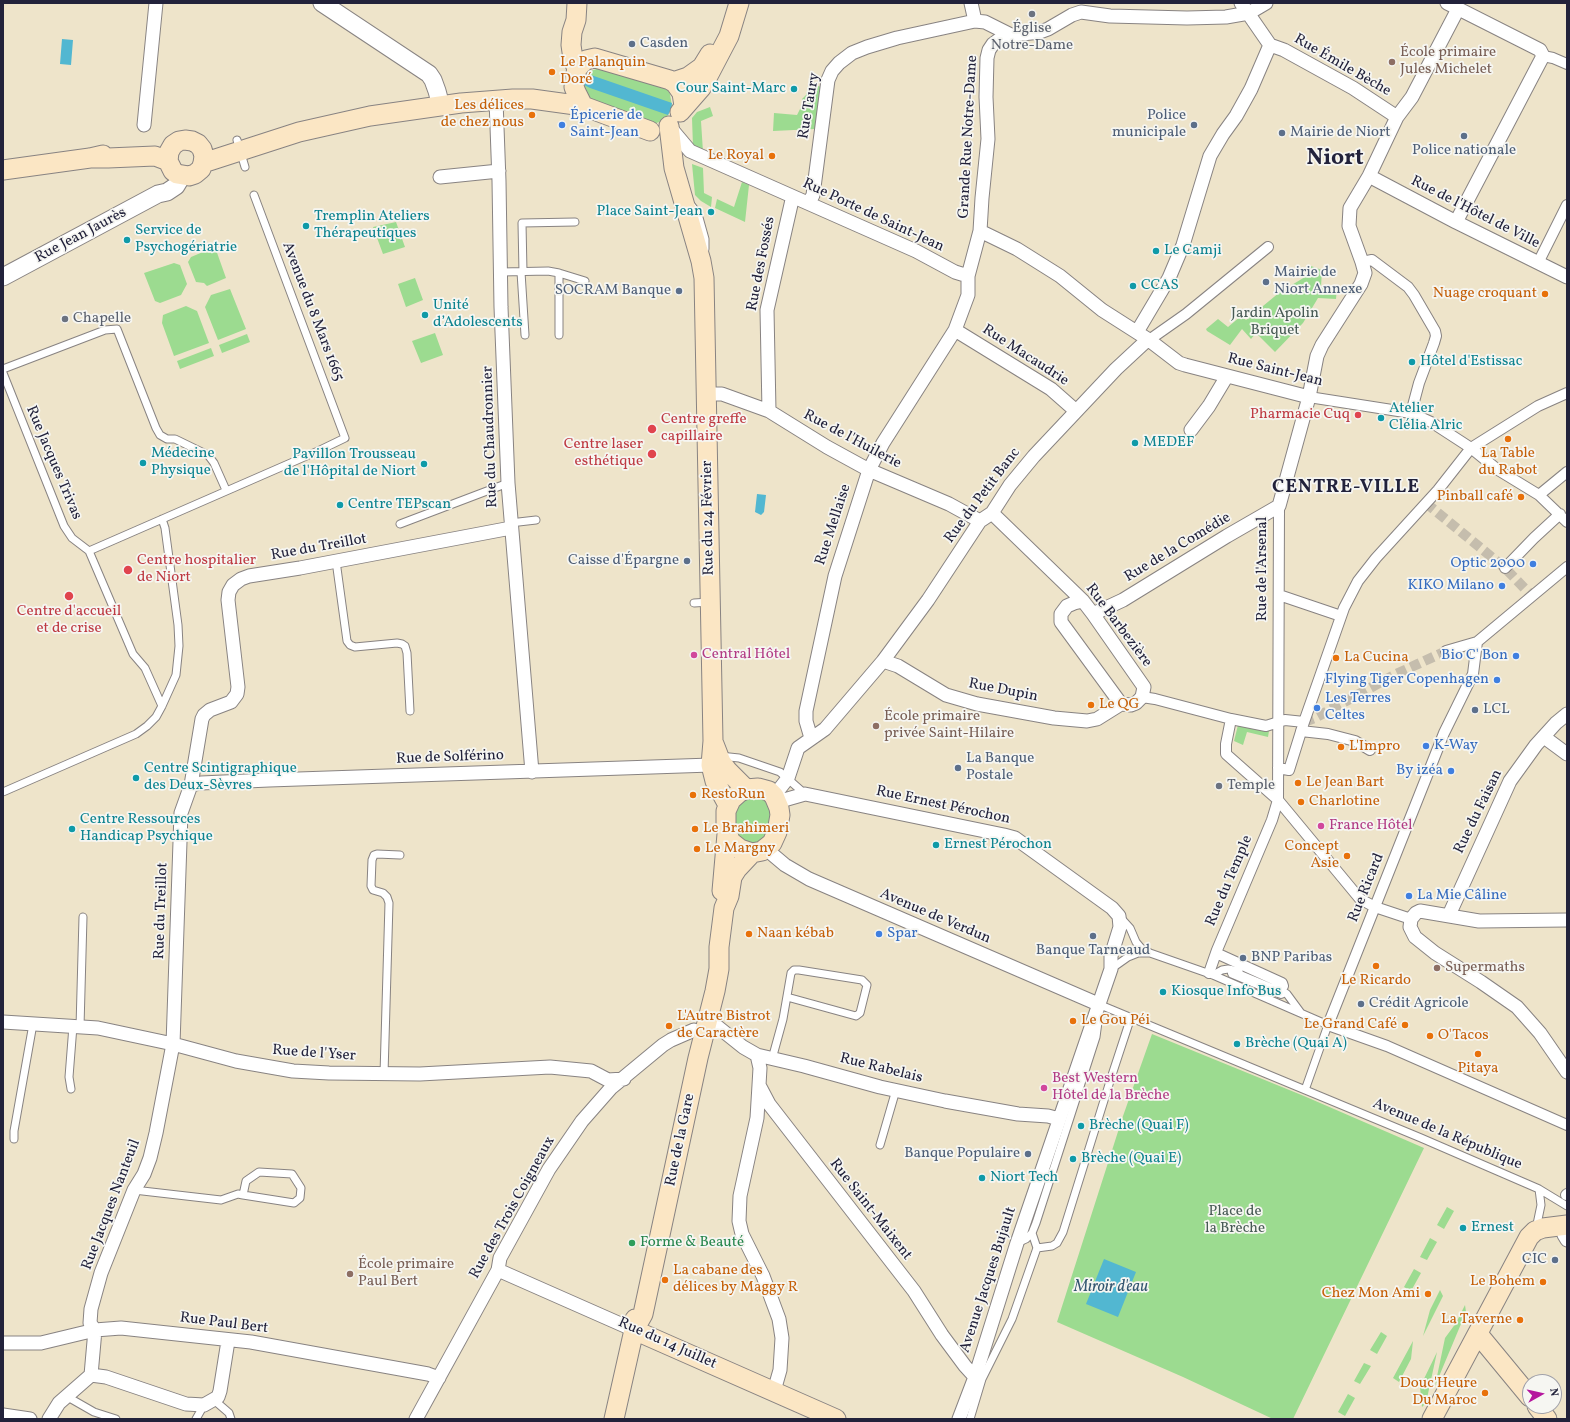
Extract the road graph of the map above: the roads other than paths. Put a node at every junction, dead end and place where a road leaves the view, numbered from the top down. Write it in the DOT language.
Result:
graph roads {
  1 [pos="156,3"];
  2 [pos="322,3"];
  3 [pos="971,3"];
  4 [pos="1266,3"];
  5 [pos="1452,6"];
  6 [pos="737,8"];
  7 [pos="1080,8"];
  8 [pos="1245,8"];
  9 [pos="576,12"];
  10 [pos="975,21"];
  11 [pos="1011,35"];
  12 [pos="1270,45"];
  13 [pos="1543,56"];
  14 [pos="595,58"];
  15 [pos="1567,64"];
  16 [pos="700,75"];
  17 [pos="576,78"];
  18 [pos="673,82"];
  19 [pos="532,99"];
  20 [pos="496,100"];
  21 [pos="441,106"];
  22 [pos="583,106"];
  23 [pos="684,106"];
  24 [pos="1397,117"];
  25 [pos="144,125"];
  26 [pos="669,126"];
  27 [pos="650,131"];
  28 [pos="203,156"];
  29 [pos="174,163"];
  30 [pos="674,168"];
  31 [pos="3,170"];
  32 [pos="499,171"];
  33 [pos="1369,176"];
  34 [pos="440,177"];
  35 [pos="254,195"];
  36 [pos="791,196"];
  37 [pos="682,197"];
  38 [pos="806,202"];
  39 [pos="1566,208"];
  40 [pos="575,222"];
  41 [pos="1456,222"];
  42 [pos="980,231"];
  43 [pos="1268,247"];
  44 [pos="1362,262"];
  45 [pos="1538,263"];
  46 [pos="703,269"];
  47 [pos="501,272"];
  48 [pos="522,272"];
  49 [pos="559,273"];
  50 [pos="968,276"];
  51 [pos="3,277"];
  52 [pos="1567,277"];
  53 [pos="585,282"];
  54 [pos="955,330"];
  55 [pos="1137,332"];
  56 [pos="525,335"];
  57 [pos="559,335"];
  58 [pos="1149,340"];
  59 [pos="3,369"];
  60 [pos="3,373"];
  61 [pos="1227,376"];
  62 [pos="1567,393"];
  63 [pos="707,394"];
  64 [pos="1309,397"];
  65 [pos="769,411"];
  66 [pos="1076,411"];
  67 [pos="1411,413"];
  68 [pos="1191,430"];
  69 [pos="1471,448"];
  70 [pos="869,470"];
  71 [pos="1567,472"];
  72 [pos="508,483"];
  73 [pos="226,490"];
  74 [pos="1539,495"];
  75 [pos="1279,506"];
  76 [pos="992,513"];
  77 [pos="1563,518"];
  78 [pos="162,519"];
  79 [pos="536,520"];
  80 [pos="980,521"];
  81 [pos="400,524"];
  82 [pos="510,525"];
  83 [pos="89,551"];
  84 [pos="336,561"];
  85 [pos="1567,567"];
  86 [pos="1505,568"];
  87 [pos="1280,595"];
  88 [pos="1083,601"];
  89 [pos="1093,614"];
  90 [pos="1341,616"];
  91 [pos="1477,642"];
  92 [pos="1446,651"];
  93 [pos="882,661"];
  94 [pos="1142,697"];
  95 [pos="1121,704"];
  96 [pos="162,706"];
  97 [pos="410,711"];
  98 [pos="1567,714"];
  99 [pos="1231,719"];
  100 [pos="1279,722"];
  101 [pos="1302,726"];
  102 [pos="811,738"];
  103 [pos="1544,738"];
  104 [pos="1370,750"];
  105 [pos="714,754"];
  106 [pos="1567,754"];
  107 [pos="1278,768"];
  108 [pos="532,772"];
  109 [pos="788,778"];
  110 [pos="191,785"];
  111 [pos="746,789"];
  112 [pos="3,792"];
  113 [pos="804,794"];
  114 [pos="776,799"];
  115 [pos="1278,800"];
  116 [pos="728,805"];
  117 [pos="727,834"];
  118 [pos="759,851"];
  119 [pos="400,855"];
  120 [pos="1375,907"];
  121 [pos="724,908"];
  122 [pos="1448,915"];
  123 [pos="1119,916"];
  124 [pos="83,917"];
  125 [pos="1411,919"];
  126 [pos="1567,920"];
  127 [pos="1150,953"];
  128 [pos="1216,953"];
  129 [pos="1111,969"];
  130 [pos="1234,973"];
  131 [pos="1211,974"];
  132 [pos="787,997"];
  133 [pos="1098,1004"];
  134 [pos="1301,1013"];
  135 [pos="1131,1017"];
  136 [pos="3,1022"];
  137 [pos="33,1024"];
  138 [pos="1328,1025"];
  139 [pos="76,1026"];
  140 [pos="700,1030"];
  141 [pos="173,1044"];
  142 [pos="757,1055"];
  143 [pos="772,1059"];
  144 [pos="1567,1072"];
  145 [pos="384,1074"];
  146 [pos="624,1079"];
  147 [pos="759,1085"];
  148 [pos="71,1089"];
  149 [pos="896,1090"];
  150 [pos="1305,1090"];
  151 [pos="1059,1119"];
  152 [pos="1567,1125"];
  153 [pos="14,1139"];
  154 [pos="880,1145"];
  155 [pos="1539,1189"];
  156 [pos="134,1190"];
  157 [pos="243,1195"];
  158 [pos="1567,1206"];
  159 [pos="1566,1230"];
  160 [pos="1535,1231"];
  161 [pos="1032,1233"];
  162 [pos="1017,1243"];
  163 [pos="1037,1248"];
  164 [pos="498,1270"];
  165 [pos="95,1330"];
  166 [pos="634,1330"];
  167 [pos="1478,1334"];
  168 [pos="228,1341"];
  169 [pos="3,1342"];
  170 [pos="91,1375"];
  171 [pos="975,1377"];
  172 [pos="439,1378"];
  173 [pos="1522,1387"];
  174 [pos="774,1391"];
  175 [pos="66,1396"];
  176 [pos="209,1403"];
  177 [pos="3,1415"];
  178 [pos="825,1417"];
  179 [pos="30,1419"];
  180 [pos="49,1419"];
  181 [pos="116,1419"];
  182 [pos="196,1419"];
  183 [pos="231,1419"];
  184 [pos="416,1419"];
  185 [pos="614,1419"];
  186 [pos="959,1419"];
  187 [pos="970,1419"];
  188 [pos="1432,1419"];
  1 -- 25 [label="street"];
  2 -- 21 [label="street"];
  3 -- 10 [label="street"];
  4 -- 8 [label="street"];
  5 -- 13 [label="street"];
  5 -- 24 [label="street, Rue de l'Arsenal"];
  6 -- 16 [label="main road"];
  7 -- 8 [label="street"];
  7 -- 11 [label="street"];
  8 -- 12 [label="street"];
  9 -- 14 [label="main road"];
  9 -- 17 [label="main road"];
  10 -- 11 [label="street"];
  10 -- 38 [label="street, Rue Taury"];
  11 -- 42 [label="street, Grande Rue Notre-Dame"];
  12 -- 24 [label="street, Rue Émile Bèche"];
  12 -- 55 [label="street"];
  13 -- 15 [label="street"];
  13 -- 41 [label="street"];
  14 -- 17 [label="main road"];
  14 -- 18 [label="main road"];
  16 -- 18 [label="main road"];
  16 -- 23 [label="main road"];
  17 -- 19 [label="main road"];
  17 -- 22 [label="main road"];
  18 -- 23 [label="main road"];
  19 -- 20 [label="main road"];
  19 -- 22 [label="main road"];
  20 -- 21 [label="main road"];
  20 -- 32 [label="street, Rue du Chaudronnier"];
  21 -- 28 [label="main road"];
  22 -- 27 [label="main road"];
  23 -- 26 [label="main road"];
  24 -- 33 [label="street, Rue de l'Arsenal"];
  26 -- 27 [label="main road"];
  26 -- 30 [label="main road"];
  26 -- 36 [label="street, Rue Porte de Saint-Jean"];
  27 -- 30 [label="main road"];
  28 -- 29 [label="main road"];
  28 -- 29 [label="main road"];
  29 -- 31 [label="main road"];
  29 -- 51 [label="street, Rue Jean Jaurès"];
  30 -- 37 [label="main road"];
  32 -- 34 [label="street"];
  32 -- 47 [label="street, Rue du Chaudronnier"];
  33 -- 41 [label="street, Rue de l'Hôtel de Ville"];
  33 -- 44 [label="street, Rue de l'Arsenal"];
  35 -- 73 [label="lane, Avenue du 8 Mars 1665"];
  36 -- 38 [label="street, Rue Porte de Saint-Jean"];
  36 -- 65 [label="street, Rue des Fossés"];
  37 -- 46 [label="main road, Rue du 24 Février"];
  37 -- 46 [label="lane"];
  38 -- 50 [label="street, Rue Porte de Saint-Jean"];
  39 -- 45 [label="street"];
  40 -- 48 [label="lane"];
  41 -- 45 [label="street, Rue de l'Hôtel de Ville"];
  42 -- 50 [label="street, Grande Rue Notre-Dame"];
  42 -- 55 [label="street, Rue Saint-Jean"];
  43 -- 58 [label="street"];
  44 -- 64 [label="street, Rue de l'Arsenal"];
  44 -- 67 [label="street"];
  45 -- 52 [label="street, Rue de l'Hôtel de Ville"];
  46 -- 63 [label="main road, Rue du 24 Février"];
  47 -- 48 [label="lane"];
  47 -- 72 [label="street, Rue du Chaudronnier"];
  48 -- 49 [label="lane"];
  48 -- 56 [label="lane"];
  49 -- 53 [label="lane"];
  49 -- 57 [label="lane"];
  50 -- 54 [label="street, Rue Mellaise"];
  54 -- 66 [label="street, Rue Macaudrie"];
  54 -- 70 [label="street, Rue Mellaise"];
  55 -- 58 [label="street, Rue Saint-Jean"];
  58 -- 61 [label="street, Rue Saint-Jean"];
  58 -- 66 [label="street, Rue du Petit Banc"];
  59 -- 73 [label="lane"];
  60 -- 83 [label="lane, Rue Jacques Trivas"];
  61 -- 64 [label="street, Rue Saint-Jean"];
  61 -- 68 [label="street"];
  62 -- 69 [label="street"];
  63 -- 65 [label="street, Rue de l'Huilerie"];
  63 -- 105 [label="main road, Rue du 24 Février"];
  64 -- 67 [label="street, Rue Saint-Jean"];
  64 -- 75 [label="street, Rue de l'Arsenal"];
  65 -- 70 [label="street, Rue de l'Huilerie"];
  66 -- 76 [label="street, Rue du Petit Banc"];
  67 -- 69 [label="street, Rue Saint-Jean"];
  69 -- 74 [label="street, Rue Saint-Jean"];
  69 -- 90 [label="street"];
  70 -- 80 [label="street, Rue de l'Huilerie"];
  70 -- 102 [label="street, Rue Mellaise"];
  71 -- 74 [label="street"];
  72 -- 81 [label="lane"];
  72 -- 82 [label="street, Rue du Chaudronnier"];
  73 -- 78 [label="lane"];
  74 -- 77 [label="street, Rue Saint-Jean"];
  75 -- 87 [label="street, Rue de l'Arsenal"];
  75 -- 89 [label="street, Rue de la Comédie"];
  76 -- 80 [label="street, Rue du Petit Banc"];
  76 -- 88 [label="street, Rue Barbezière"];
  77 -- 86 [label="street"];
  78 -- 83 [label="lane"];
  78 -- 96 [label="lane"];
  79 -- 82 [label="lane"];
  80 -- 93 [label="street, Rue du Petit Banc"];
  82 -- 84 [label="street, Rue du Treillot"];
  82 -- 108 [label="street, Rue du Chaudronnier"];
  83 -- 96 [label="lane, Rue Jacques Trivas"];
  84 -- 97 [label="lane"];
  84 -- 110 [label="street, Rue du Treillot"];
  85 -- 91 [label="street"];
  87 -- 90 [label="street"];
  87 -- 100 [label="street, Rue de l'Arsenal"];
  88 -- 89 [label="street, Rue Barbezière"];
  88 -- 95 [label="street"];
  89 -- 94 [label="street, Rue Barbezière"];
  90 -- 101 [label="street"];
  91 -- 92 [label="street"];
  91 -- 120 [label="street, Rue Ricard"];
  93 -- 95 [label="street, Rue Dupin"];
  93 -- 102 [label="street, Rue du Petit Banc"];
  94 -- 95 [label="street"];
  94 -- 99 [label="street"];
  96 -- 112 [label="lane"];
  98 -- 103 [label="street, Rue du Faisan"];
  99 -- 100 [label="street"];
  99 -- 115 [label="street"];
  100 -- 101 [label="street"];
  100 -- 107 [label="street, Rue de l'Arsenal"];
  101 -- 104 [label="street"];
  101 -- 107 [label="street"];
  102 -- 109 [label="street"];
  103 -- 106 [label="street"];
  103 -- 122 [label="street, Rue du Faisan"];
  105 -- 108 [label="street, Rue de Solférino"];
  105 -- 109 [label="lane"];
  105 -- 111 [label="main road"];
  105 -- 116 [label="main road, Rue du 24 Février"];
  107 -- 115 [label="street, Rue du Temple"];
  108 -- 110 [label="street, Rue de Solférino"];
  109 -- 113 [label="lane"];
  109 -- 114 [label="street"];
  110 -- 141 [label="street, Rue du Treillot"];
  111 -- 114 [label="main road"];
  111 -- 116 [label="main road"];
  113 -- 114 [label="street, Rue Ernest Pérochon"];
  113 -- 123 [label="street, Rue Ernest Pérochon"];
  114 -- 118 [label="main road"];
  115 -- 120 [label="street"];
  115 -- 128 [label="street, Rue du Temple"];
  116 -- 117 [label="main road"];
  117 -- 118 [label="main road"];
  117 -- 121 [label="main road, Rue de la Gare"];
  118 -- 121 [label="main road, Rue de la Gare"];
  118 -- 133 [label="street, Avenue de Verdun"];
  119 -- 145 [label="lane"];
  120 -- 125 [label="street"];
  120 -- 138 [label="street, Rue Ricard"];
  121 -- 140 [label="main road, Rue de la Gare"];
  122 -- 125 [label="street"];
  122 -- 126 [label="street"];
  123 -- 127 [label="lane"];
  123 -- 129 [label="street"];
  124 -- 139 [label="lane"];
  125 -- 144 [label="street"];
  127 -- 129 [label="lane"];
  127 -- 131 [label="lane"];
  128 -- 130 [label="street"];
  128 -- 131 [label="street, Rue du Temple"];
  129 -- 133 [label="street, Avenue Jacques Bujault"];
  131 -- 134 [label="lane"];
  131 -- 134 [label="lane"];
  132 -- 132 [label="lane"];
  132 -- 143 [label="lane"];
  133 -- 135 [label="lane, Avenue de la République"];
  133 -- 151 [label="street, Avenue Jacques Bujault"];
  133 -- 161 [label="lane"];
  134 -- 138 [label="lane"];
  135 -- 150 [label="lane, Avenue de la République"];
  135 -- 163 [label="lane"];
  136 -- 137 [label="street, Rue de l'Yser"];
  137 -- 139 [label="street, Rue de l'Yser"];
  137 -- 153 [label="lane"];
  138 -- 150 [label="lane"];
  138 -- 152 [label="street"];
  139 -- 141 [label="street, Rue de l'Yser"];
  139 -- 148 [label="lane"];
  140 -- 142 [label="street, Rue Rabelais"];
  140 -- 146 [label="street, Rue des Trois Coigneaux"];
  140 -- 166 [label="main road, Rue de la Gare"];
  141 -- 145 [label="street, Rue de l'Yser"];
  141 -- 156 [label="street, Rue Jacques Nanteuil"];
  142 -- 143 [label="street, Rue Rabelais"];
  142 -- 147 [label="street, Rue Saint-Maixent"];
  143 -- 149 [label="street, Rue Rabelais"];
  145 -- 146 [label="street, Rue de l'Yser"];
  146 -- 164 [label="street, Rue des Trois Coigneaux"];
  147 -- 171 [label="street, Rue Saint-Maixent"];
  147 -- 174 [label="street"];
  149 -- 151 [label="street, Rue Rabelais"];
  149 -- 154 [label="lane"];
  150 -- 155 [label="lane, Avenue de la République"];
  151 -- 162 [label="street, Avenue Jacques Bujault"];
  155 -- 158 [label="lane, Avenue de la République"];
  155 -- 160 [label="lane"];
  156 -- 157 [label="lane"];
  156 -- 165 [label="street, Rue Jacques Nanteuil"];
  157 -- 157 [label="lane"];
  159 -- 160 [label="main road"];
  160 -- 167 [label="main road"];
  161 -- 162 [label="lane"];
  161 -- 163 [label="lane"];
  162 -- 171 [label="street, Avenue Jacques Bujault"];
  163 -- 187 [label="lane"];
  164 -- 166 [label="street, Rue du 14 Juillet"];
  164 -- 172 [label="street, Rue des Trois Coigneaux"];
  165 -- 168 [label="street, Rue Paul Bert"];
  165 -- 169 [label="street, Rue Paul Bert"];
  165 -- 170 [label="street, Rue Jacques Nanteuil"];
  166 -- 174 [label="main road, Rue du 14 Juillet"];
  166 -- 185 [label="main road, Rue de la Gare"];
  167 -- 173 [label="main road"];
  167 -- 188 [label="main road"];
  168 -- 172 [label="street, Rue Paul Bert"];
  168 -- 176 [label="street"];
  170 -- 175 [label="street"];
  170 -- 176 [label="street"];
  171 -- 186 [label="street, Avenue Jacques Bujault"];
  172 -- 184 [label="street, Rue des Trois Coigneaux"];
  174 -- 178 [label="main road, Rue du 14 Juillet"];
  175 -- 180 [label="street"];
  175 -- 181 [label="lane"];
  176 -- 182 [label="lane"];
  176 -- 183 [label="lane"];
  177 -- 179 [label="street"];
}
